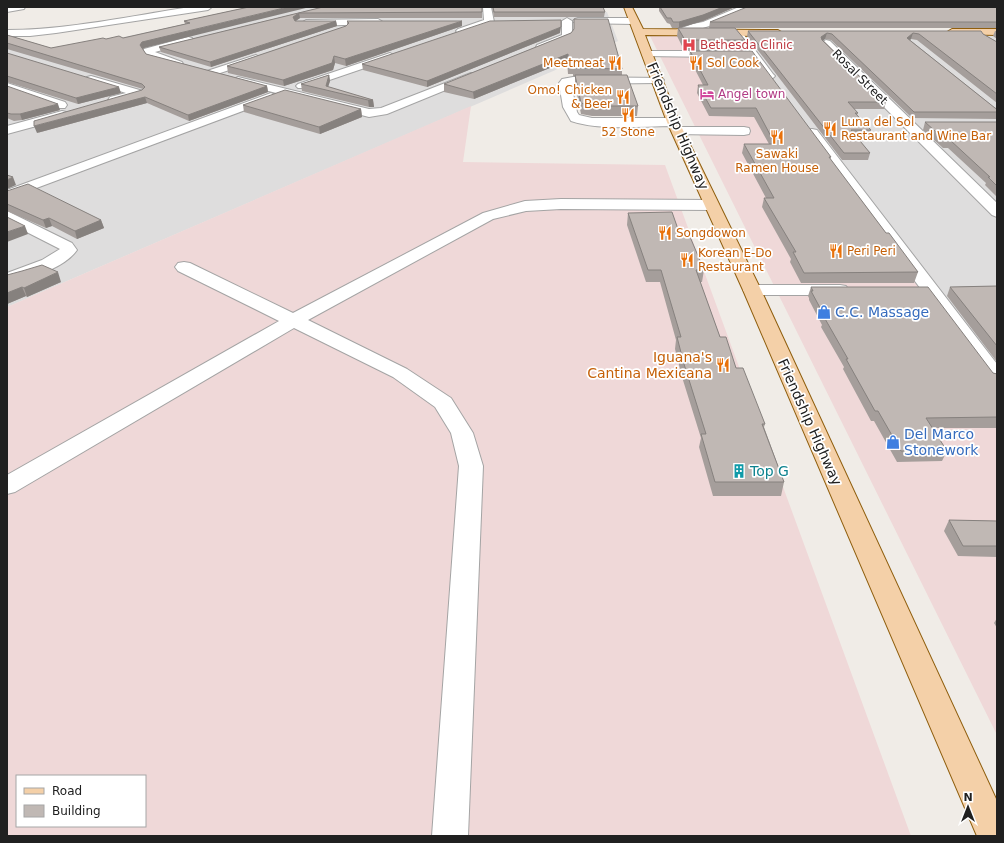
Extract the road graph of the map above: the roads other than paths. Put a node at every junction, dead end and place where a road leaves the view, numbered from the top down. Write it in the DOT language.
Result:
graph roads {
  1 [pos="21,7"];
  2 [pos="207,7"];
  3 [pos="486,7"];
  4 [pos="747,7"];
  5 [pos="7,10"];
  6 [pos="634,20"];
  7 [pos="363,22"];
  8 [pos="387,22"];
  9 [pos="458,22"];
  10 [pos="493,22"];
  11 [pos="296,23"];
  12 [pos="705,25"];
  13 [pos="679,32"];
  14 [pos="944,32"];
  15 [pos="997,32"];
  16 [pos="11,33"];
  17 [pos="694,33"];
  18 [pos="738,33"];
  19 [pos="785,33"];
  20 [pos="327,34"];
  21 [pos="452,34"];
  22 [pos="201,37"];
  23 [pos="64,39"];
  24 [pos="46,41"];
  25 [pos="826,43"];
  26 [pos="530,51"];
  27 [pos="401,52"];
  28 [pos="269,54"];
  29 [pos="647,54"];
  30 [pos="740,54"];
  31 [pos="479,72"];
  32 [pos="212,73"];
  33 [pos="82,76"];
  34 [pos="658,80"];
  35 [pos="7,86"];
  36 [pos="776,86"];
  37 [pos="284,92"];
  38 [pos="104,103"];
  39 [pos="805,124"];
  40 [pos="908,124"];
  41 [pos="923,124"];
  42 [pos="676,126"];
  43 [pos="8,129"];
  44 [pos="744,131"];
  45 [pos="7,195"];
  46 [pos="711,205"];
  47 [pos="997,212"];
  48 [pos="7,216"];
  49 [pos="184,266"];
  50 [pos="7,280"];
  51 [pos="906,289"];
  52 [pos="929,289"];
  53 [pos="953,289"];
  54 [pos="752,290"];
  55 [pos="860,290"];
  56 [pos="293,321"];
  57 [pos="997,378"];
  58 [pos="7,486"];
  59 [pos="450,836"];
  60 [pos="995,836"];
  1 -- 5 [label="street"];
  2 -- 16 [label="street"];
  2 -- 23 [label="street"];
  3 -- 10 [label="street"];
  4 -- 12 [label="street"];
  6 -- 13 [label="main road"];
  6 -- 26 [label="street"];
  6 -- 29 [label="main road, Friendship Highway"];
  7 -- 8 [label="street"];
  7 -- 11 [label="street"];
  7 -- 20 [label="street"];
  9 -- 10 [label="street"];
  10 -- 21 [label="street"];
  12 -- 13 [label="street"];
  12 -- 17 [label="street"];
  13 -- 17 [label="main road"];
  14 -- 15 [label="main road"];
  16 -- 24 [label="street"];
  17 -- 18 [label="main road"];
  18 -- 19 [label="main road"];
  18 -- 30 [label="street"];
  22 -- 32 [label="street"];
  25 -- 40 [label="street, Rosal Street"];
  27 -- 37 [label="street"];
  28 -- 32 [label="street"];
  29 -- 30 [label="street"];
  29 -- 34 [label="main road, Friendship Highway"];
  30 -- 36 [label="street"];
  31 -- 37 [label="street"];
  32 -- 37 [label="street"];
  33 -- 38 [label="street"];
  34 -- 42 [label="main road, Friendship Highway"];
  34 -- 42 [label="street"];
  35 -- 43 [label="street"];
  37 -- 45 [label="street"];
  39 -- 52 [label="street"];
  40 -- 41 [label="street"];
  40 -- 47 [label="street, Rosal Street"];
  42 -- 44 [label="street"];
  42 -- 46 [label="main road, Friendship Highway"];
  46 -- 54 [label="main road, Friendship Highway"];
  46 -- 56 [label="street"];
  48 -- 50 [label="street"];
  49 -- 56 [label="street"];
  51 -- 52 [label="street"];
  52 -- 53 [label="street"];
  52 -- 57 [label="street"];
  54 -- 55 [label="street"];
  54 -- 60 [label="main road, Friendship Highway"];
  56 -- 58 [label="street"];
  56 -- 59 [label="street"];
}
